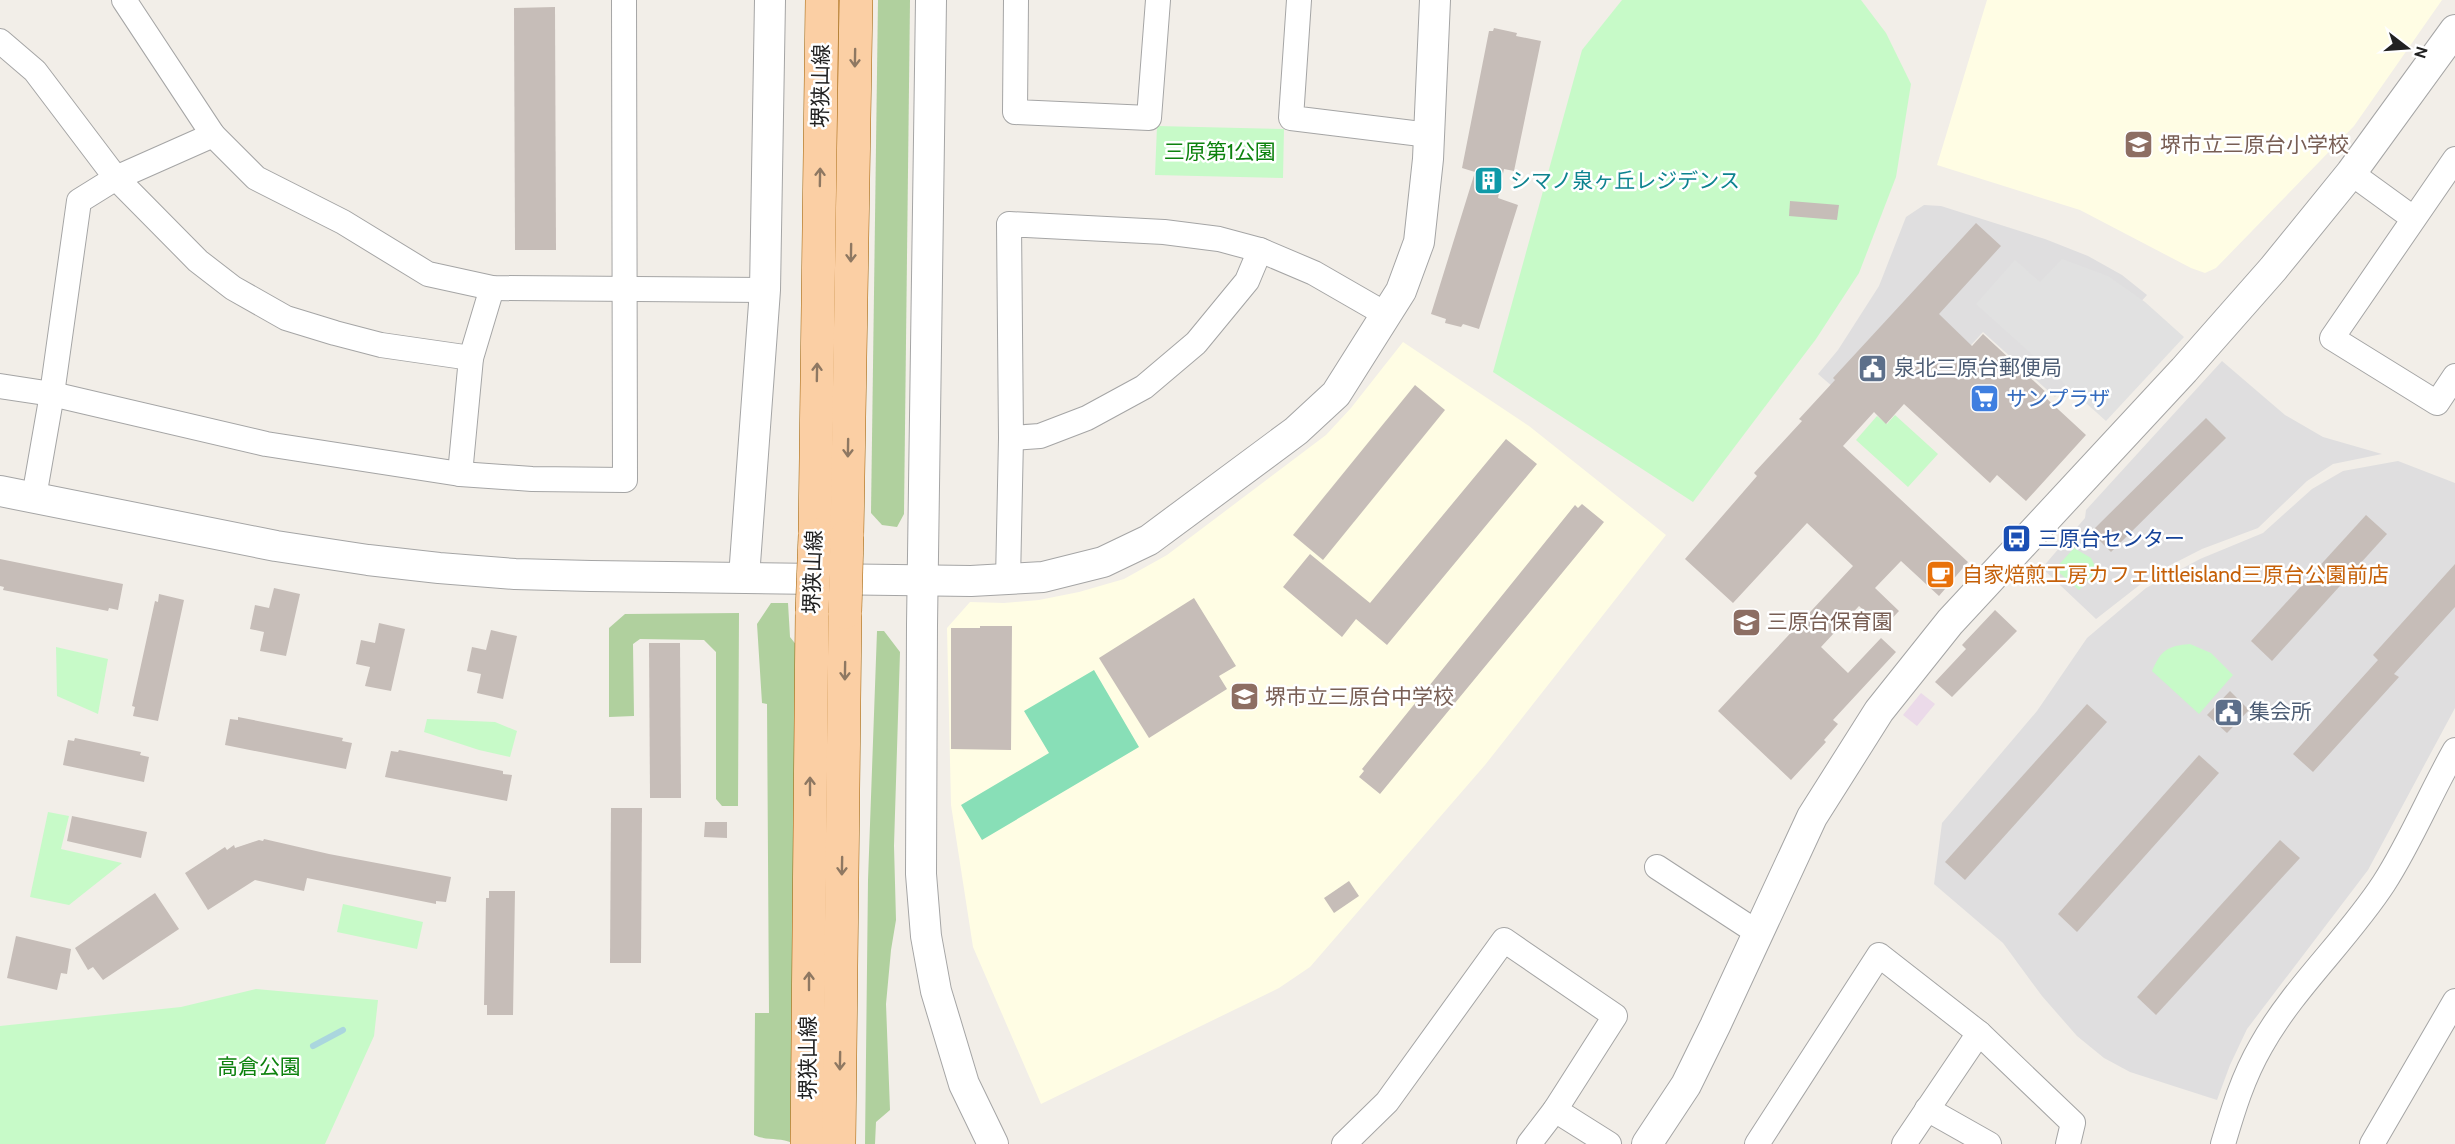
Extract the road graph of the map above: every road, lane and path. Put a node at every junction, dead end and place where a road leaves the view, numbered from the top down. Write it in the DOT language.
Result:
graph roads {
  1 [pos="124,0"];
  2 [pos="624,0"];
  3 [pos="770,0"];
  4 [pos="822,0"];
  5 [pos="856,0"];
  6 [pos="931,0"];
  7 [pos="1016,0"];
  8 [pos="1158,0"];
  9 [pos="1299,0"];
  10 [pos="1435,0"];
  11 [pos="2455,30"];
  12 [pos="0,41"];
  13 [pos="213,135"];
  14 [pos="1429,135"];
  15 [pos="2455,159"];
  16 [pos="2351,173"];
  17 [pos="117,178"];
  18 [pos="2413,218"];
  19 [pos="1260,250"];
  20 [pos="492,288"];
  21 [pos="624,288"];
  22 [pos="765,290"];
  23 [pos="1387,315"];
  24 [pos="471,358"];
  25 [pos="2455,376"];
  26 [pos="0,386"];
  27 [pos="52,394"];
  28 [pos="1011,438"];
  29 [pos="460,474"];
  30 [pos="0,491"];
  31 [pos="34,497"];
  32 [pos="831,536"];
  33 [pos="744,577"];
  34 [pos="923,580"];
  35 [pos="1008,580"];
  36 [pos="2455,750"];
  37 [pos="1658,867"];
  38 [pos="1758,933"];
  39 [pos="2455,1001"];
  40 [pos="1979,1033"];
  41 [pos="1928,1109"];
  42 [pos="1555,1110"];
  43 [pos="807,1144"];
  44 [pos="839,1144"];
  45 [pos="993,1144"];
  46 [pos="1344,1144"];
  47 [pos="1529,1144"];
  48 [pos="1609,1144"];
  49 [pos="1647,1144"];
  50 [pos="1757,1144"];
  51 [pos="1904,1144"];
  52 [pos="1989,1144"];
  53 [pos="2068,1144"];
  54 [pos="2223,1144"];
  55 [pos="2372,1144"];
  1 -- 13 [label="street"];
  2 -- 21 [label="street"];
  3 -- 22 [label="street"];
  32 -- 4 [label="main road, 堺狭山線, one-way"];
  5 -- 32 [label="main road, 堺狭山線, one-way"];
  6 -- 34 [label="street"];
  7 -- 8 [label="street"];
  9 -- 14 [label="street"];
  10 -- 14 [label="street"];
  11 -- 16 [label="street"];
  12 -- 17 [label="street"];
  13 -- 17 [label="street"];
  13 -- 20 [label="street"];
  14 -- 23 [label="street"];
  15 -- 18 [label="street"];
  16 -- 18 [label="street"];
  16 -- 38 [label="street"];
  17 -- 24 [label="street"];
  17 -- 27 [label="street"];
  18 -- 25 [label="street"];
  19 -- 23 [label="street"];
  19 -- 28 [label="street"];
  19 -- 28 [label="street"];
  20 -- 21 [label="street"];
  20 -- 24 [label="street"];
  21 -- 22 [label="street"];
  21 -- 29 [label="street"];
  22 -- 33 [label="street"];
  23 -- 35 [label="street"];
  24 -- 29 [label="street"];
  26 -- 27 [label="street"];
  27 -- 29 [label="street"];
  27 -- 31 [label="street"];
  28 -- 35 [label="street"];
  30 -- 31 [label="street"];
  31 -- 33 [label="street"];
  43 -- 32 [label="main road, 堺狭山線, one-way, bridge"];
  32 -- 44 [label="main road, 堺狭山線, one-way, bridge"];
  33 -- 34 [label="street"];
  34 -- 35 [label="street"];
  34 -- 45 [label="street"];
  36 -- 54 [label="street"];
  37 -- 38 [label="street"];
  38 -- 49 [label="street"];
  39 -- 55 [label="street"];
  40 -- 41 [label="street"];
  40 -- 50 [label="street"];
  40 -- 53 [label="street"];
  41 -- 51 [label="street"];
  41 -- 52 [label="street"];
  42 -- 46 [label="street"];
  42 -- 47 [label="street"];
  42 -- 48 [label="street"];
}
